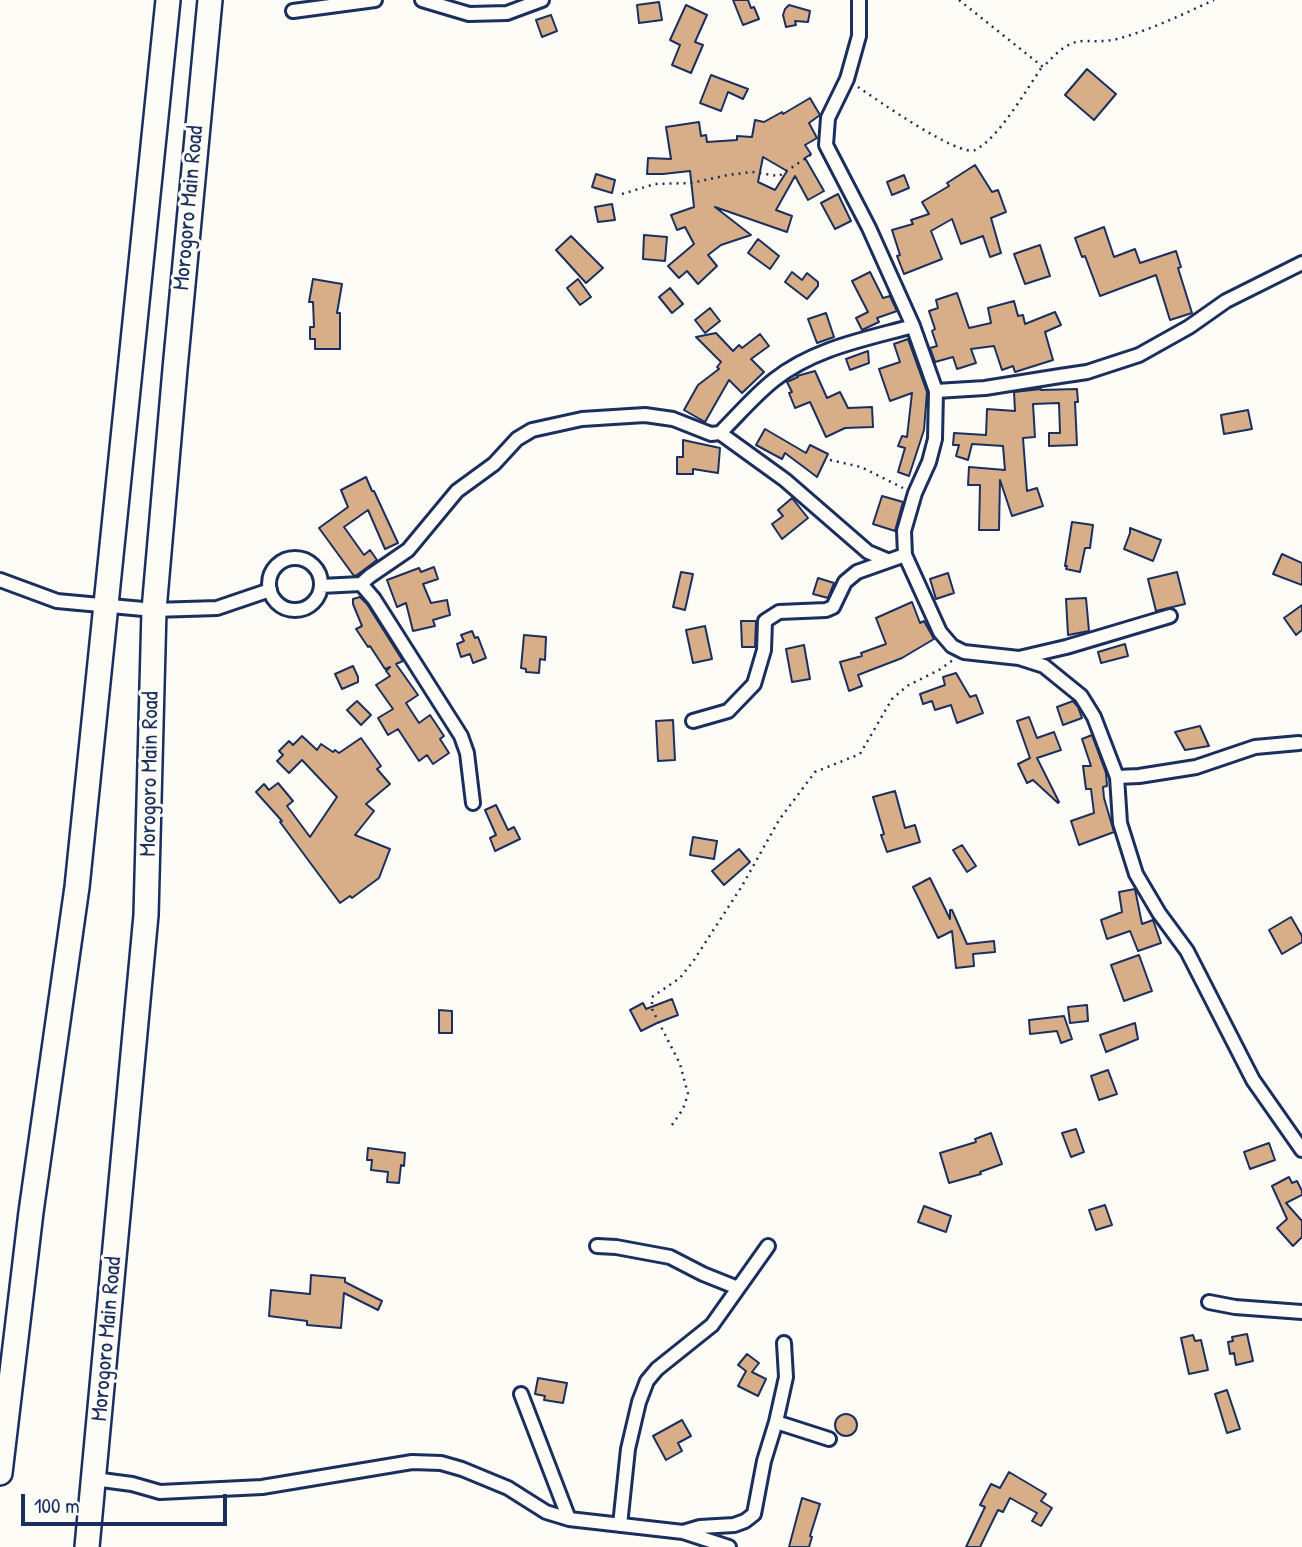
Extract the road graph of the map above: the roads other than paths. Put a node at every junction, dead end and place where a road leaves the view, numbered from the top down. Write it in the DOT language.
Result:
graph roads {
  1 [pos="168,0"];
  2 [pos="210,0"];
  3 [pos="375,0"];
  4 [pos="422,0"];
  5 [pos="542,0"];
  6 [pos="859,0"];
  7 [pos="293,11"];
  8 [pos="1302,262"];
  9 [pos="914,326"];
  10 [pos="936,391"];
  11 [pos="720,433"];
  12 [pos="905,555"];
  13 [pos="887,560"];
  14 [pos="0,580"];
  15 [pos="361,584"];
  16 [pos="321,586"];
  17 [pos="270,590"];
  18 [pos="106,607"];
  19 [pos="154,610"];
  20 [pos="1170,616"];
  21 [pos="1018,658"];
  22 [pos="693,721"];
  23 [pos="1299,743"];
  24 [pos="1117,777"];
  25 [pos="473,803"];
  26 [pos="1302,1150"];
  27 [pos="597,1246"];
  28 [pos="768,1246"];
  29 [pos="738,1288"];
  30 [pos="1209,1301"];
  31 [pos="1302,1312"];
  32 [pos="784,1343"];
  33 [pos="521,1394"];
  34 [pos="776,1422"];
  35 [pos="829,1439"];
  36 [pos="0,1473"];
  37 [pos="94,1479"];
  38 [pos="569,1519"];
  39 [pos="620,1525"];
  40 [pos="683,1532"];
  41 [pos="87,1547"];
  42 [pos="729,1547"];
  1 -- 18 [label="highway, Morogoro Main Road"];
  2 -- 19 [label="highway, Morogoro Main Road"];
  3 -- 7 [label="street"];
  4 -- 5 [label="street"];
  6 -- 9 [label="street"];
  8 -- 10 [label="street"];
  9 -- 10 [label="street"];
  9 -- 11 [label="street"];
  10 -- 12 [label="street"];
  11 -- 13 [label="street"];
  11 -- 15 [label="street"];
  12 -- 13 [label="street"];
  12 -- 21 [label="street"];
  13 -- 22 [label="street"];
  14 -- 18 [label="street"];
  15 -- 16 [label="street"];
  15 -- 25 [label="street"];
  16 -- 17 [label="street"];
  16 -- 17 [label="street"];
  17 -- 19 [label="street"];
  18 -- 19 [label="street"];
  18 -- 36 [label="highway, Morogoro Main Road"];
  19 -- 37 [label="highway, Morogoro Main Road"];
  20 -- 21 [label="street"];
  21 -- 24 [label="street"];
  23 -- 24 [label="street"];
  24 -- 26 [label="street"];
  27 -- 29 [label="street"];
  28 -- 29 [label="street"];
  29 -- 39 [label="street"];
  30 -- 31 [label="street"];
  32 -- 34 [label="street"];
  33 -- 38 [label="street"];
  34 -- 35 [label="street"];
  34 -- 40 [label="street"];
  37 -- 38 [label="street"];
  37 -- 41 [label="highway, Morogoro Main Road"];
  38 -- 39 [label="street"];
  39 -- 40 [label="street"];
  40 -- 42 [label="street"];
}
